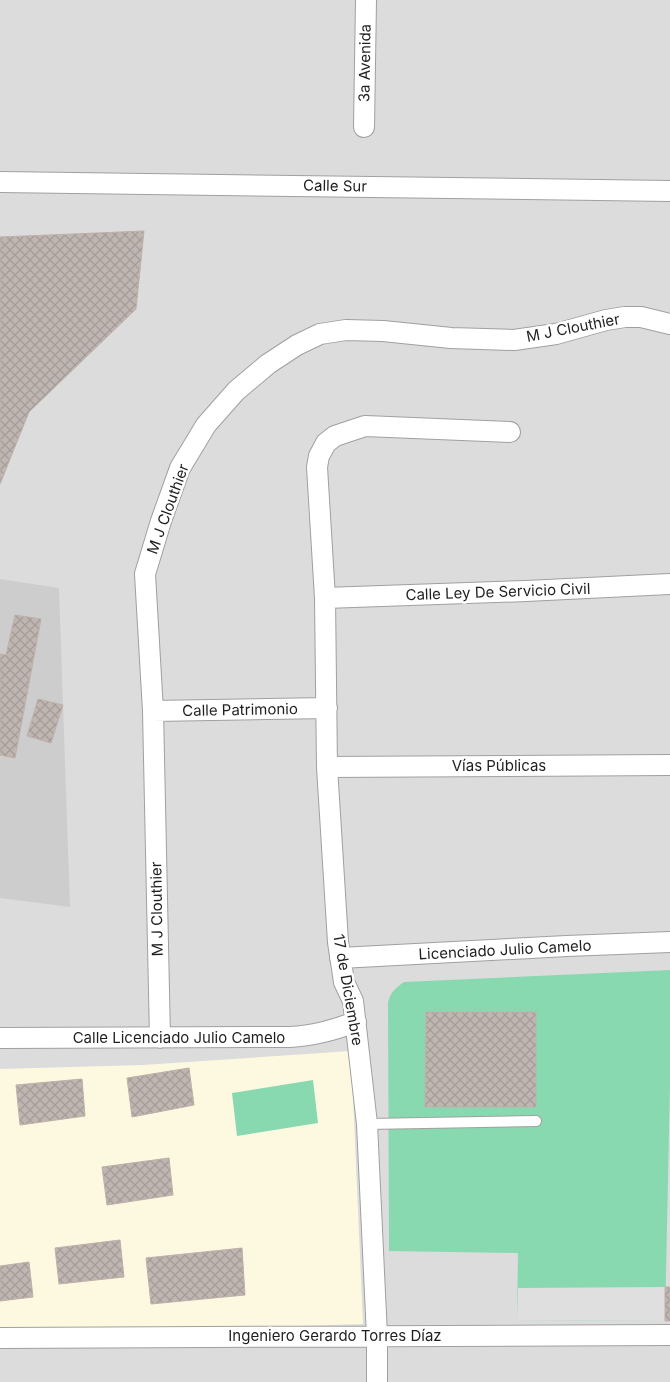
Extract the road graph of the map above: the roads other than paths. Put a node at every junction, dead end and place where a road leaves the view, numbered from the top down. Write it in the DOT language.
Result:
graph roads {
  1 [pos="366,0"];
  2 [pos="364,127"];
  3 [pos="0,182"];
  4 [pos="670,191"];
  5 [pos="670,324"];
  6 [pos="510,432"];
  7 [pos="670,584"];
  8 [pos="325,598"];
  9 [pos="327,708"];
  10 [pos="153,711"];
  11 [pos="670,765"];
  12 [pos="328,767"];
  13 [pos="670,942"];
  14 [pos="340,958"];
  15 [pos="356,1022"];
  16 [pos="0,1038"];
  17 [pos="160,1038"];
  18 [pos="536,1121"];
  19 [pos="367,1124"];
  20 [pos="670,1335"];
  21 [pos="378,1336"];
  22 [pos="0,1338"];
  23 [pos="377,1382"];
  1 -- 2 [label="street, 3a Avenida"];
  3 -- 4 [label="street, Calle Sur"];
  5 -- 10 [label="street, M J Clouthier"];
  6 -- 8 [label="street, 17 de Diciembre"];
  7 -- 8 [label="street, Calle Ley De Servicio Civil"];
  8 -- 9 [label="street, 17 de Diciembre"];
  9 -- 10 [label="street, Calle Patrimonio"];
  9 -- 12 [label="street, 17 de Diciembre"];
  10 -- 17 [label="street, M J Clouthier"];
  11 -- 12 [label="street, Vías Públicas"];
  12 -- 14 [label="street, 17 de Diciembre"];
  13 -- 14 [label="street, Licenciado Julio Camelo"];
  14 -- 15 [label="street, 17 de Diciembre"];
  15 -- 17 [label="street, Calle Licenciado Julio Camelo"];
  15 -- 19 [label="street, 17 de Diciembre"];
  16 -- 17 [label="street, Calle Licenciado Julio Camelo"];
  18 -- 19 [label="lane"];
  19 -- 21 [label="street, 17 de Diciembre"];
  20 -- 21 [label="street, Ingeniero Gerardo Torres Díaz"];
  21 -- 22 [label="street, Ingeniero Gerardo Torres Díaz"];
  21 -- 23 [label="street, 17 de Diciembre"];
}
